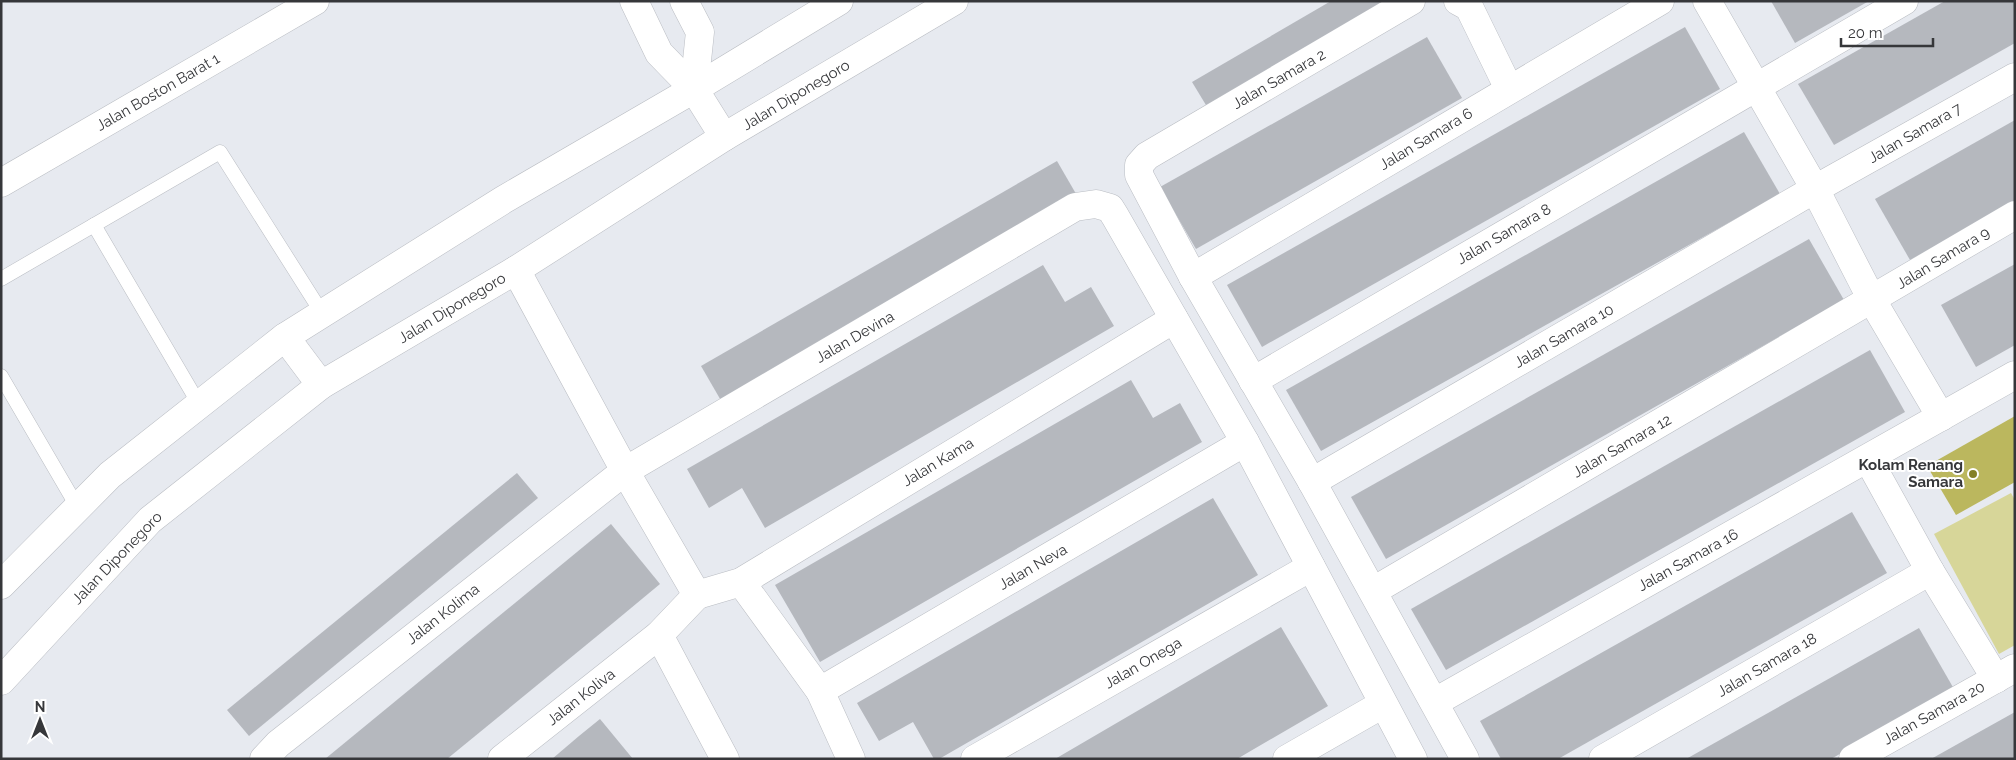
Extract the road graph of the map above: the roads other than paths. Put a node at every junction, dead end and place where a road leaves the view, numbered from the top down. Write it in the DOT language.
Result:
graph roads {
  1 [pos="315,1"];
  2 [pos="634,1"];
  3 [pos="684,1"];
  4 [pos="839,1"];
  5 [pos="954,1"];
  6 [pos="1411,1"];
  7 [pos="1458,1"];
  8 [pos="1660,1"];
  9 [pos="1707,1"];
  10 [pos="1904,1"];
  11 [pos="2015,76"];
  12 [pos="1756,87"];
  13 [pos="694,89"];
  14 [pos="1509,89"];
  15 [pos="724,137"];
  16 [pos="1,183"];
  17 [pos="1815,190"];
  18 [pos="2015,215"];
  19 [pos="94,225"];
  20 [pos="516,270"];
  21 [pos="1192,277"];
  22 [pos="1,279"];
  23 [pos="1872,300"];
  24 [pos="322,313"];
  25 [pos="1174,319"];
  26 [pos="285,336"];
  27 [pos="2015,375"];
  28 [pos="1,376"];
  29 [pos="1253,381"];
  30 [pos="321,384"];
  31 [pos="199,404"];
  32 [pos="1940,417"];
  33 [pos="1245,442"];
  34 [pos="1868,459"];
  35 [pos="625,471"];
  36 [pos="1312,482"];
  37 [pos="78,508"];
  38 [pos="1310,567"];
  39 [pos="1930,571"];
  40 [pos="741,582"];
  41 [pos="1,585"];
  42 [pos="1373,591"];
  43 [pos="697,595"];
  44 [pos="659,635"];
  45 [pos="2005,673"];
  46 [pos="1,681"];
  47 [pos="820,691"];
  48 [pos="1435,702"];
  49 [pos="1383,704"];
  50 [pos="721,757"];
  51 [pos="264,759"];
  52 [pos="502,759"];
  53 [pos="851,759"];
  54 [pos="976,759"];
  55 [pos="1287,759"];
  56 [pos="1413,759"];
  57 [pos="1465,759"];
  58 [pos="1603,759"];
  59 [pos="1853,759"];
  1 -- 16 [label="street, Jalan Boston Barat 1"];
  2 -- 13 [label="street"];
  3 -- 13 [label="street"];
  4 -- 13 [label="street"];
  5 -- 15 [label="street, Jalan Diponegoro"];
  6 -- 21 [label="street, Jalan Samara 2"];
  7 -- 14 [label="street"];
  8 -- 14 [label="street, Jalan Samara 6"];
  9 -- 12 [label="street"];
  10 -- 12 [label="street, Jalan Samara 8"];
  11 -- 17 [label="street, Jalan Samara 7"];
  12 -- 17 [label="street"];
  12 -- 29 [label="street, Jalan Samara 8"];
  13 -- 15 [label="street"];
  13 -- 24 [label="street"];
  14 -- 21 [label="street, Jalan Samara 6"];
  15 -- 20 [label="street, Jalan Diponegoro"];
  17 -- 23 [label="street"];
  17 -- 36 [label="street, Jalan Samara 10"];
  18 -- 23 [label="street, Jalan Samara 9"];
  19 -- 22 [label="lane"];
  19 -- 24 [label="lane"];
  19 -- 31 [label="lane"];
  20 -- 30 [label="street, Jalan Diponegoro"];
  20 -- 35 [label="street"];
  21 -- 29 [label="street"];
  23 -- 32 [label="street"];
  23 -- 42 [label="street, Jalan Samara 12"];
  24 -- 26 [label="street"];
  25 -- 33 [label="street"];
  25 -- 35 [label="street, Jalan Devina"];
  25 -- 40 [label="street, Jalan Kama"];
  26 -- 30 [label="street"];
  26 -- 31 [label="street"];
  27 -- 32 [label="street, Jalan Samara 16"];
  28 -- 37 [label="lane"];
  29 -- 36 [label="street"];
  30 -- 46 [label="street, Jalan Diponegoro"];
  31 -- 37 [label="street"];
  32 -- 34 [label="street, Jalan Samara 16"];
  33 -- 38 [label="street"];
  33 -- 47 [label="street, Jalan Neva"];
  34 -- 39 [label="street"];
  34 -- 48 [label="street, Jalan Samara 16"];
  35 -- 43 [label="street"];
  35 -- 51 [label="street, Jalan Kolima"];
  36 -- 42 [label="street"];
  37 -- 41 [label="street"];
  38 -- 49 [label="street"];
  38 -- 54 [label="street, Jalan Onega"];
  39 -- 45 [label="street"];
  39 -- 58 [label="street, Jalan Samara 18"];
  40 -- 43 [label="street, Jalan Kama"];
  40 -- 47 [label="street"];
  42 -- 48 [label="street"];
  43 -- 44 [label="street, Jalan Koliva"];
  44 -- 50 [label="street"];
  44 -- 52 [label="street, Jalan Koliva"];
  45 -- 59 [label="street, Jalan Samara 20"];
  47 -- 53 [label="street"];
  48 -- 57 [label="street"];
  49 -- 55 [label="street"];
  49 -- 56 [label="street"];
}
